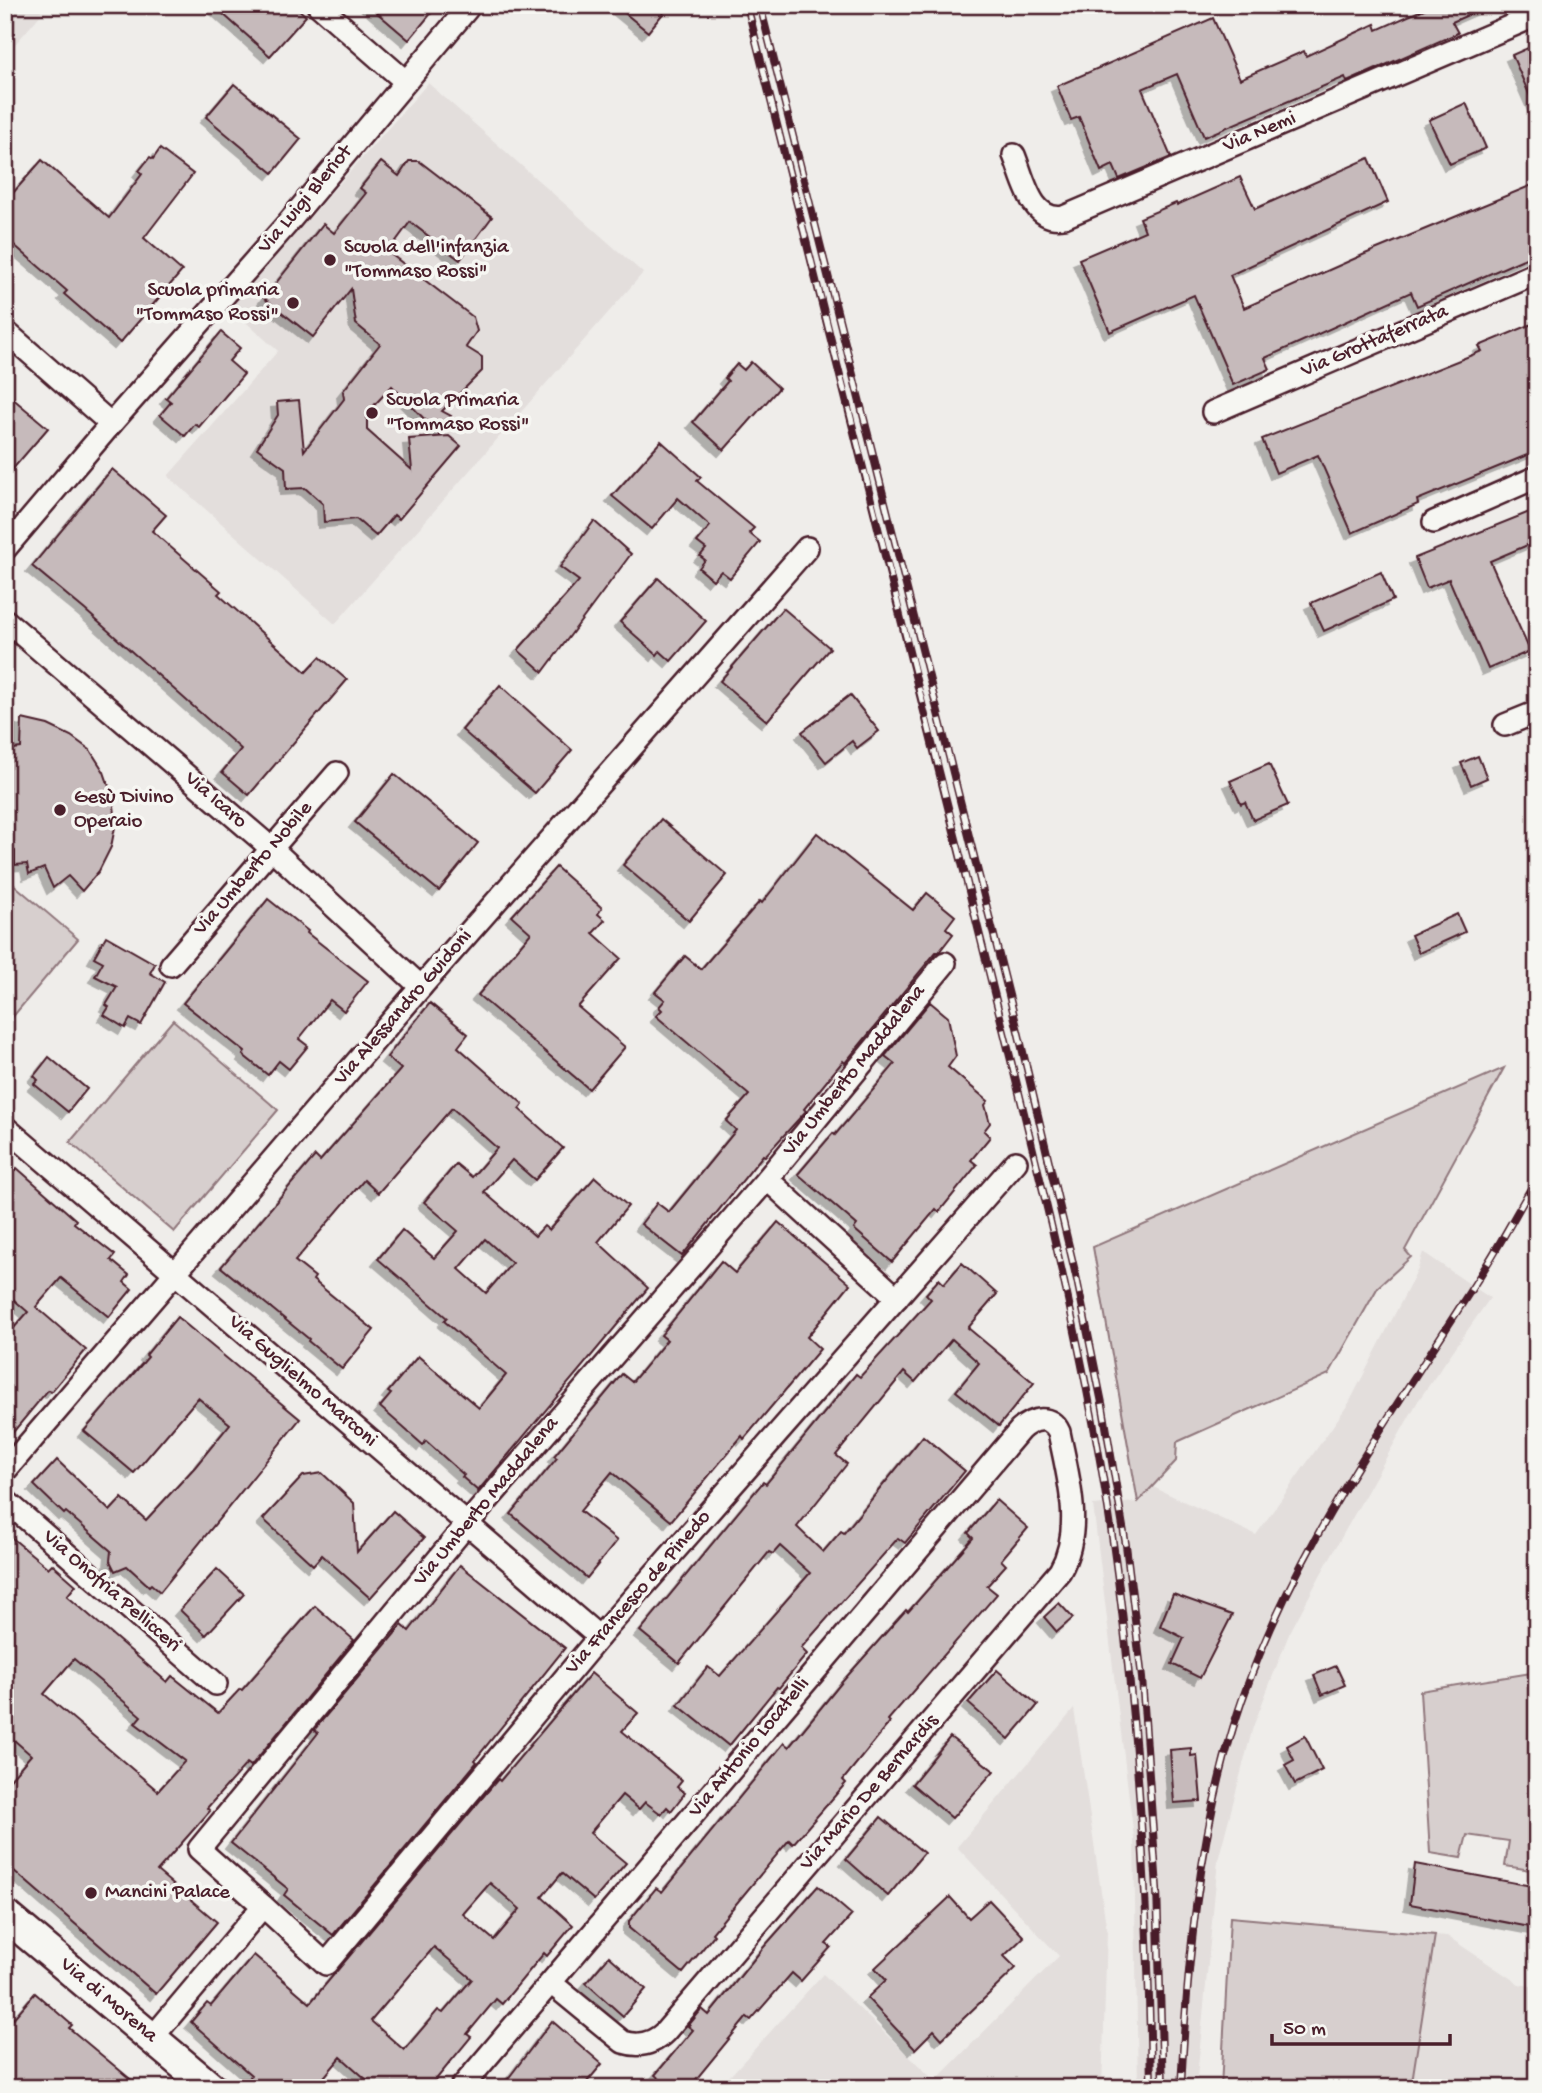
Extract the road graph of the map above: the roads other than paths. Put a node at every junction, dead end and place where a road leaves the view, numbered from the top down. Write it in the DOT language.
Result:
graph roads {
  1 [pos="318,5"];
  2 [pos="467,9"];
  3 [pos="1537,15"];
  4 [pos="405,81"];
  5 [pos="1014,155"];
  6 [pos="1537,273"];
  7 [pos="5,331"];
  8 [pos="1213,412"];
  9 [pos="111,424"];
  10 [pos="1537,477"];
  11 [pos="1434,522"];
  12 [pos="807,548"];
  13 [pos="5,549"];
  14 [pos="5,620"];
  15 [pos="1537,712"];
  16 [pos="1505,725"];
  17 [pos="337,772"];
  18 [pos="271,848"];
  19 [pos="945,963"];
  20 [pos="171,965"];
  21 [pos="421,986"];
  22 [pos="5,1127"];
  23 [pos="1016,1162"];
  24 [pos="767,1179"];
  25 [pos="177,1273"];
  26 [pos="897,1298"];
  27 [pos="1046,1419"];
  28 [pos="5,1471"];
  29 [pos="5,1500"];
  30 [pos="467,1524"];
  31 [pos="599,1637"];
  32 [pos="216,1684"];
  33 [pos="263,1906"];
  34 [pos="5,1915"];
  35 [pos="551,1983"];
  36 [pos="152,2038"];
  37 [pos="211,2088"];
  38 [pos="461,2088"];
  1 -- 4 [label="street"];
  2 -- 4 [label="street, Via Luigi Bleriot"];
  3 -- 5 [label="street, Via Nemi"];
  4 -- 9 [label="street, Via Luigi Bleriot"];
  6 -- 8 [label="street, Via Grottaferrata"];
  7 -- 9 [label="street"];
  9 -- 13 [label="street, Via Luigi Bleriot"];
  10 -- 11 [label="street"];
  12 -- 21 [label="street, Via Alessandro Guidoni"];
  14 -- 18 [label="street, Via Icaro"];
  15 -- 16 [label="street"];
  17 -- 18 [label="street, Via Umberto Nobile"];
  18 -- 20 [label="street, Via Umberto Nobile"];
  18 -- 21 [label="street, Via Icaro"];
  19 -- 24 [label="street, Via Umberto Maddalena"];
  21 -- 25 [label="street, Via Alessandro Guidoni"];
  22 -- 25 [label="street, Via Guglielmo Marconi"];
  23 -- 26 [label="street, Via Francesco de Pinedo"];
  24 -- 26 [label="street"];
  24 -- 30 [label="street, Via Umberto Maddalena"];
  25 -- 28 [label="street, Via Alessandro Guidoni"];
  25 -- 30 [label="street, Via Guglielmo Marconi"];
  26 -- 31 [label="street, Via Francesco de Pinedo"];
  27 -- 35 [label="street, Via Antonio Locatelli"];
  27 -- 35 [label="street, Via Mario De Bernardis"];
  29 -- 32 [label="street, Via Onofria Pellicceri"];
  30 -- 31 [label="street, Via Guglielmo Marconi"];
  30 -- 33 [label="street, Via Umberto Maddalena"];
  31 -- 33 [label="street, Via Francesco de Pinedo"];
  33 -- 36 [label="street"];
  34 -- 36 [label="street, Via di Morena"];
  35 -- 38 [label="street, Via Antonio Locatelli"];
  36 -- 37 [label="street, Via di Morena"];
}
